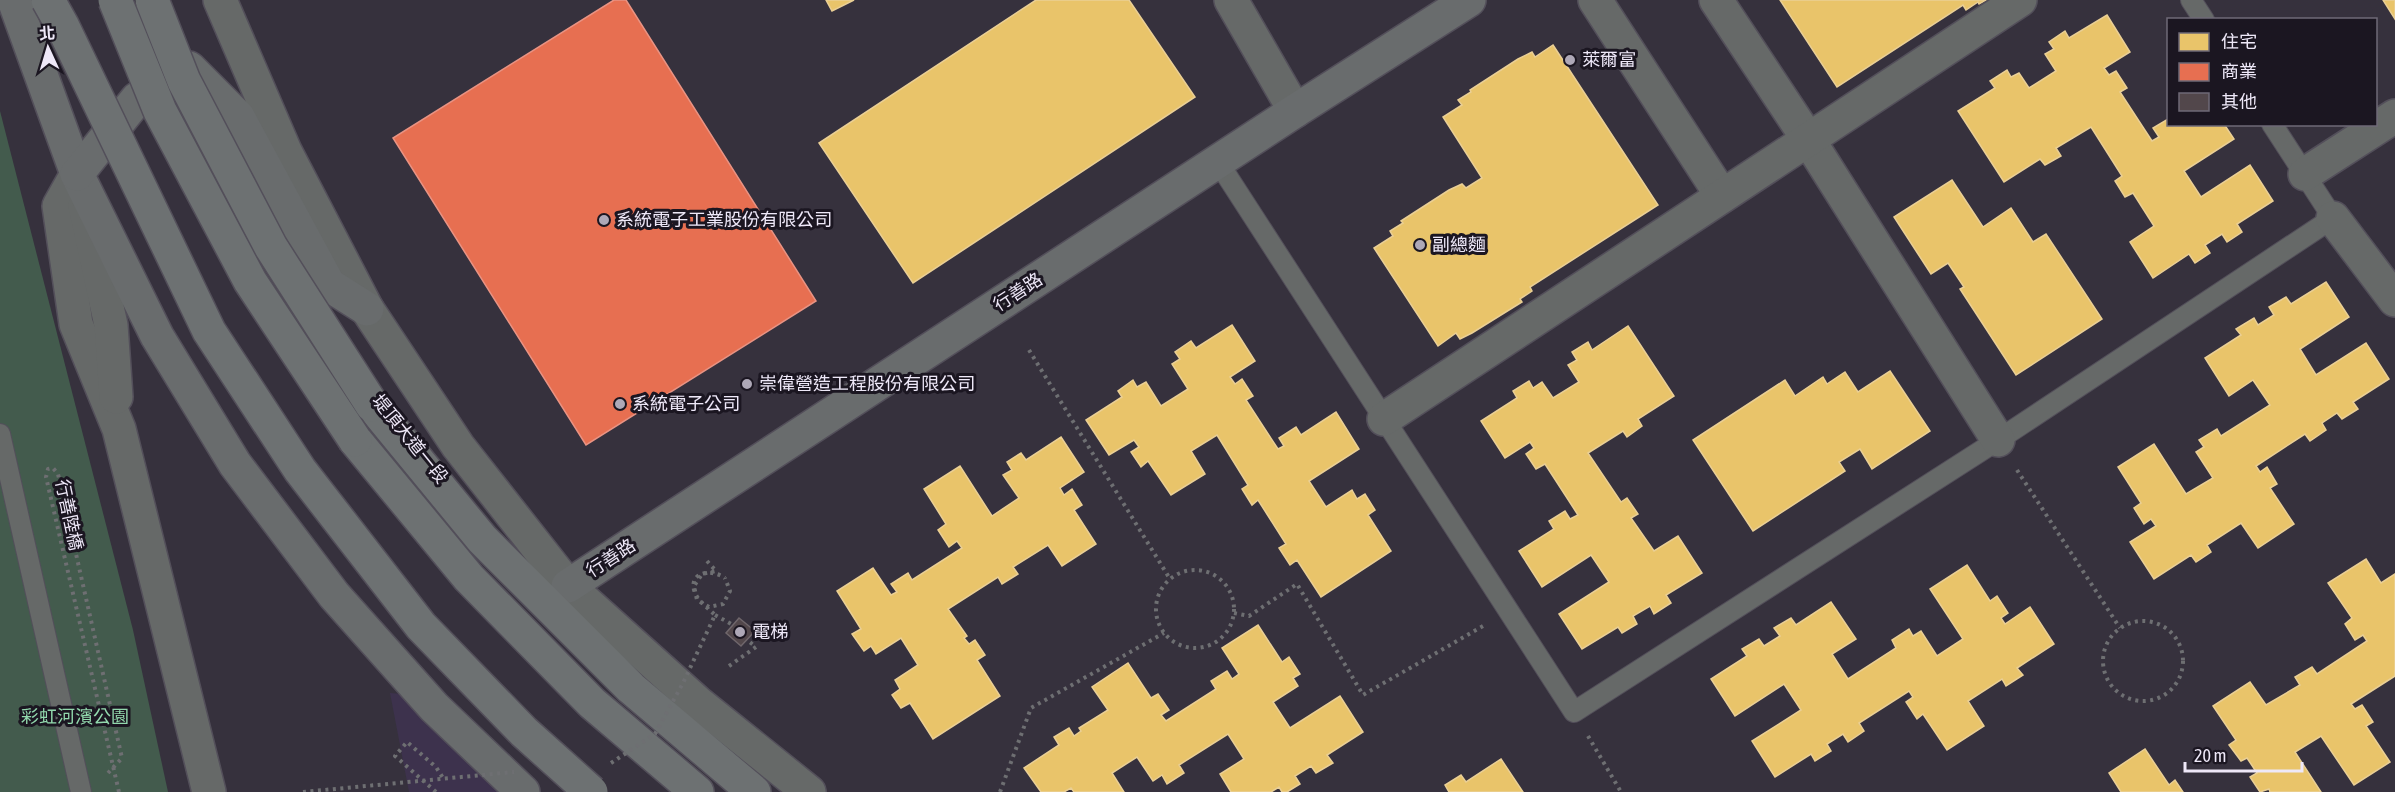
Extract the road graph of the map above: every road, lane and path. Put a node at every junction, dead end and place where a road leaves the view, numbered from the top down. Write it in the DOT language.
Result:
graph roads {
  1 [pos="14,0"];
  2 [pos="48,0"];
  3 [pos="115,0"];
  4 [pos="152,0"];
  5 [pos="160,0"];
  6 [pos="220,0"];
  7 [pos="1231,0"];
  8 [pos="1469,0"];
  9 [pos="1595,0"];
  10 [pos="1716,0"];
  11 [pos="2020,0"];
  12 [pos="2191,0"];
  13 [pos="2203,18"];
  14 [pos="189,68"];
  15 [pos="1295,111"];
  16 [pos="2395,116"];
  17 [pos="2273,126"];
  18 [pos="1808,139"];
  19 [pos="1218,162"];
  20 [pos="77,174"];
  21 [pos="2305,174"];
  22 [pos="1722,196"];
  23 [pos="2333,218"];
  24 [pos="2395,300"];
  25 [pos="367,309"];
  26 [pos="1029,350"];
  27 [pos="1384,418"];
  28 [pos="0,434"];
  29 [pos="1998,440"];
  30 [pos="707,561"];
  31 [pos="716,571"];
  32 [pos="1170,579"];
  33 [pos="568,586"];
  34 [pos="1508,611"];
  35 [pos="1234,613"];
  36 [pos="733,625"];
  37 [pos="2120,628"];
  38 [pos="1164,633"];
  39 [pos="747,639"];
  40 [pos="729,666"];
  41 [pos="1574,712"];
  42 [pos="103,778"];
  43 [pos="443,778"];
  44 [pos="81,792"];
  45 [pos="119,792"];
  46 [pos="209,792"];
  47 [pos="436,792"];
  48 [pos="523,792"];
  49 [pos="591,792"];
  50 [pos="697,792"];
  51 [pos="754,792"];
  52 [pos="772,792"];
  53 [pos="809,792"];
  54 [pos="1000,792"];
  55 [pos="1621,792"];
  1 -- 20 [label="main road"];
  2 -- 49 [label="highway, bridge"];
  3 -- 50 [label="highway, bridge"];
  4 -- 51 [label="highway, bridge"];
  5 -- 14 [label="main road, 堤頂大道一段"];
  6 -- 25 [label="street, 堤頂大道一段"];
  7 -- 15 [label="street"];
  8 -- 15 [label="main road, 行善路"];
  9 -- 22 [label="street"];
  10 -- 18 [label="street"];
  11 -- 18 [label="street"];
  12 -- 13 [label="lane"];
  14 -- 20 [label="main road"];
  14 -- 25 [label="main road"];
  14 -- 52 [label="main road, 堤頂大道一段"];
  15 -- 19 [label="main road, 行善路"];
  16 -- 21 [label="street"];
  17 -- 21 [label="lane"];
  18 -- 22 [label="street"];
  18 -- 29 [label="street"];
  19 -- 27 [label="lane"];
  19 -- 33 [label="main road, 行善路"];
  20 -- 46 [label="street"];
  20 -- 48 [label="main road"];
  21 -- 23 [label="lane"];
  22 -- 27 [label="street"];
  23 -- 24 [label="street"];
  23 -- 29 [label="lane"];
  25 -- 33 [label="street, 堤頂大道一段"];
  26 -- 32 [label="path"];
  27 -- 34 [label="lane"];
  28 -- 44 [label="lane"];
  29 -- 37 [label="path"];
  29 -- 41 [label="lane"];
  30 -- 31 [label="path"];
  31 -- 31 [label="path, bridge"];
  31 -- 36 [label="path, bridge"];
  32 -- 35 [label="path"];
  32 -- 38 [label="path"];
  33 -- 53 [label="street, 堤頂大道一段"];
  34 -- 35 [label="path"];
  34 -- 41 [label="lane"];
  35 -- 38 [label="path"];
  37 -- 37 [label="path"];
  38 -- 54 [label="path"];
  39 -- 40 [label="path"];
  41 -- 55 [label="path"];
  42 -- 45 [label="path, 行善陸橋, bridge"];
  43 -- 47 [label="path, bridge"];
}
